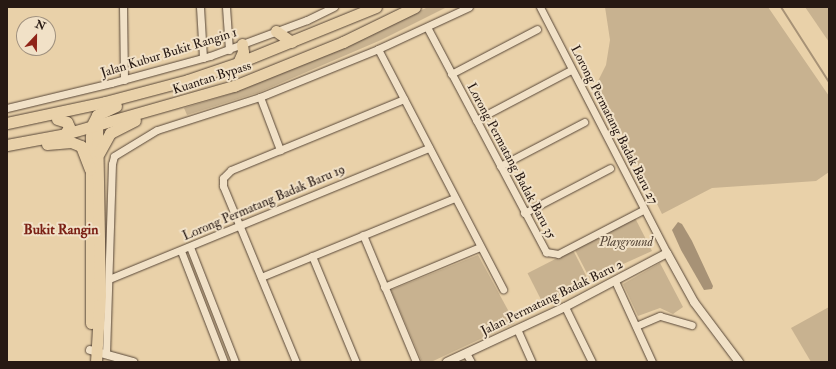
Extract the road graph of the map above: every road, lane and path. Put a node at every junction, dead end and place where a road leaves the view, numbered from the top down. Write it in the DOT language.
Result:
graph roads {
  1 [pos="123,7"];
  2 [pos="200,7"];
  3 [pos="226,7"];
  4 [pos="334,7"];
  5 [pos="376,7"];
  6 [pos="415,7"];
  7 [pos="469,7"];
  8 [pos="540,7"];
  9 [pos="338,23"];
  10 [pos="427,27"];
  11 [pos="537,30"];
  12 [pos="276,31"];
  13 [pos="292,42"];
  14 [pos="242,44"];
  15 [pos="378,48"];
  16 [pos="229,50"];
  17 [pos="203,58"];
  18 [pos="238,63"];
  19 [pos="571,70"];
  20 [pos="451,74"];
  21 [pos="124,80"];
  22 [pos="260,97"];
  23 [pos="404,99"];
  24 [pos="7,108"];
  25 [pos="161,108"];
  26 [pos="57,119"];
  27 [pos="476,120"];
  28 [pos="7,122"];
  29 [pos="584,122"];
  30 [pos="93,123"];
  31 [pos="7,128"];
  32 [pos="66,134"];
  33 [pos="7,145"];
  34 [pos="429,148"];
  35 [pos="280,150"];
  36 [pos="99,153"];
  37 [pos="500,166"];
  38 [pos="610,168"];
  39 [pos="90,169"];
  40 [pos="455,198"];
  41 [pos="643,210"];
  42 [pos="524,213"];
  43 [pos="240,226"];
  44 [pos="363,235"];
  45 [pos="190,247"];
  46 [pos="480,247"];
  47 [pos="181,251"];
  48 [pos="667,253"];
  49 [pos="312,256"];
  50 [pos="261,277"];
  51 [pos="108,279"];
  52 [pos="615,281"];
  53 [pos="384,286"];
  54 [pos="503,289"];
  55 [pos="565,307"];
  56 [pos="692,325"];
  57 [pos="636,326"];
  58 [pos="517,329"];
  59 [pos="466,353"];
  60 [pos="97,355"];
  61 [pos="90,362"];
  62 [pos="133,362"];
  63 [pos="224,362"];
  64 [pos="235,362"];
  65 [pos="296,362"];
  66 [pos="356,362"];
  67 [pos="416,362"];
  68 [pos="447,362"];
  69 [pos="471,362"];
  70 [pos="532,362"];
  71 [pos="592,362"];
  72 [pos="652,362"];
  73 [pos="740,362"];
  1 -- 21 [label="street"];
  2 -- 17 [label="street"];
  3 -- 16 [label="street"];
  4 -- 12 [label="street, Jalan Kubur Bukit Rangin 1"];
  5 -- 9 [label="main road, Kuantan Bypass"];
  6 -- 25 [label="main road, Kuantan Bypass"];
  7 -- 10 [label="street"];
  8 -- 19 [label="street, Lorong Permatang Badak Baru 27"];
  9 -- 13 [label="main road, Kuantan Bypass"];
  9 -- 30 [label="main road"];
  10 -- 15 [label="street"];
  10 -- 20 [label="street, Lorong Permatang Badak Baru 35"];
  11 -- 20 [label="street"];
  12 -- 13 [label="main road"];
  12 -- 14 [label="street, Jalan Kubur Bukit Rangin 1"];
  13 -- 18 [label="main road, Kuantan Bypass"];
  14 -- 16 [label="street, Jalan Kubur Bukit Rangin 1"];
  14 -- 18 [label="main road"];
  15 -- 22 [label="street"];
  15 -- 23 [label="street"];
  16 -- 17 [label="street, Jalan Kubur Bukit Rangin 1"];
  17 -- 21 [label="street, Jalan Kubur Bukit Rangin 1"];
  18 -- 28 [label="main road, Kuantan Bypass"];
  19 -- 27 [label="street"];
  19 -- 41 [label="street, Lorong Permatang Badak Baru 27"];
  20 -- 27 [label="street, Lorong Permatang Badak Baru 35"];
  21 -- 24 [label="street, Jalan Kubur Bukit Rangin 1"];
  22 -- 35 [label="street"];
  22 -- 51 [label="street"];
  23 -- 34 [label="street"];
  23 -- 35 [label="street"];
  25 -- 30 [label="main road, Kuantan Bypass"];
  25 -- 36 [label="main road"];
  26 -- 30 [label="main road"];
  26 -- 31 [label="main road"];
  26 -- 32 [label="main road"];
  27 -- 37 [label="street, Lorong Permatang Badak Baru 35"];
  29 -- 37 [label="street"];
  30 -- 32 [label="main road, Kuantan Bypass"];
  30 -- 36 [label="main road"];
  30 -- 39 [label="main road"];
  32 -- 33 [label="main road, Kuantan Bypass"];
  33 -- 39 [label="main road"];
  34 -- 40 [label="street"];
  34 -- 43 [label="street, Lorong Permatang Badak Baru 19"];
  35 -- 43 [label="street"];
  36 -- 60 [label="main road"];
  37 -- 42 [label="street, Lorong Permatang Badak Baru 35"];
  38 -- 42 [label="street"];
  39 -- 60 [label="main road"];
  40 -- 44 [label="street"];
  40 -- 46 [label="street"];
  41 -- 42 [label="street, Lorong Permatang Badak Baru 35"];
  41 -- 48 [label="street, Lorong Permatang Badak Baru 27"];
  43 -- 45 [label="street, Lorong Permatang Badak Baru 19"];
  43 -- 50 [label="street"];
  44 -- 49 [label="street"];
  44 -- 53 [label="street"];
  45 -- 47 [label="street, Lorong Permatang Badak Baru 19"];
  45 -- 64 [label="street"];
  46 -- 53 [label="street"];
  46 -- 54 [label="street"];
  47 -- 51 [label="street, Lorong Permatang Badak Baru 19"];
  47 -- 63 [label="street"];
  48 -- 52 [label="street, Jalan Permatang Badak Baru 2"];
  48 -- 73 [label="street"];
  49 -- 50 [label="street"];
  49 -- 66 [label="street"];
  50 -- 65 [label="street"];
  51 -- 60 [label="street"];
  52 -- 55 [label="street, Jalan Permatang Badak Baru 2"];
  52 -- 57 [label="street"];
  53 -- 67 [label="street"];
  55 -- 58 [label="street, Jalan Permatang Badak Baru 2"];
  55 -- 71 [label="street"];
  56 -- 57 [label="street"];
  57 -- 72 [label="street"];
  58 -- 59 [label="street, Jalan Permatang Badak Baru 2"];
  58 -- 70 [label="street"];
  59 -- 68 [label="street, Jalan Permatang Badak Baru 2"];
  59 -- 69 [label="street"];
  60 -- 61 [label="main road"];
  60 -- 62 [label="street"];
}
